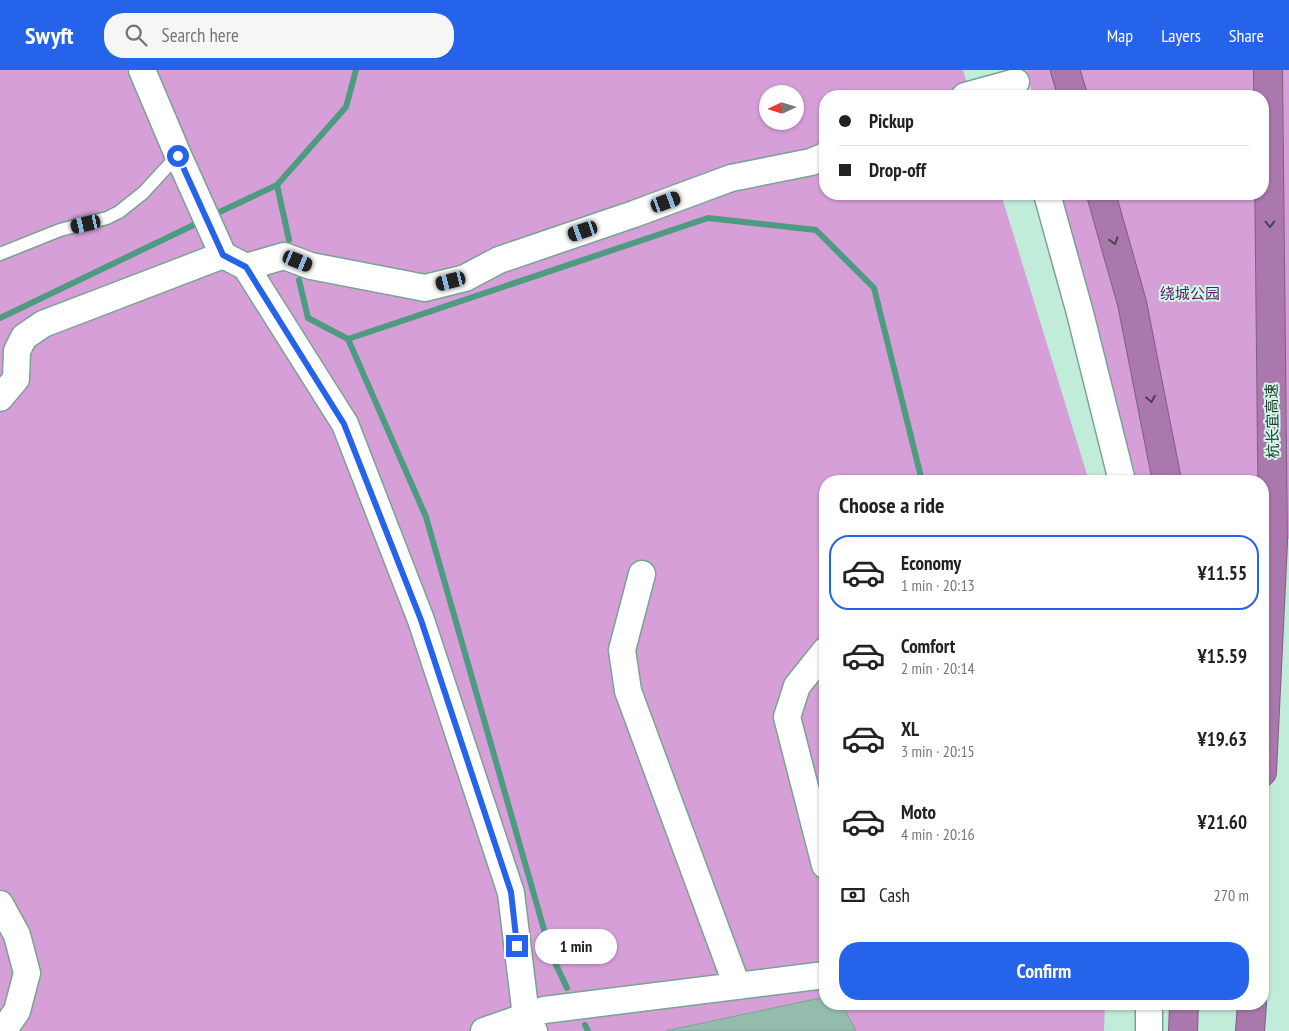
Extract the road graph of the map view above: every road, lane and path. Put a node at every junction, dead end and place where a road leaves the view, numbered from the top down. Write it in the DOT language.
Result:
graph roads {
  1 [pos="142,70"];
  2 [pos="1065,70"];
  3 [pos="1268,70"];
  4 [pos="1016,83"];
  5 [pos="989,90"];
  6 [pos="1071,90"];
  7 [pos="1268,90"];
  8 [pos="819,159"];
  9 [pos="182,165"];
  10 [pos="1269,165"];
  11 [pos="1049,200"];
  12 [pos="1103,200"];
  13 [pos="0,254"];
  14 [pos="223,255"];
  15 [pos="246,267"];
  16 [pos="0,398"];
  17 [pos="1120,475"];
  18 [pos="1166,475"];
  19 [pos="642,574"];
  20 [pos="1269,627"];
  21 [pos="819,658"];
  22 [pos="819,842"];
  23 [pos="0,904"];
  24 [pos="819,976"];
  25 [pos="737,986"];
  26 [pos="1149,1010"];
  27 [pos="1184,1010"];
  28 [pos="1252,1010"];
  29 [pos="530,1024"];
  30 [pos="3,1031"];
  31 [pos="484,1031"];
  32 [pos="1149,1031"];
  33 [pos="1183,1031"];
  34 [pos="1250,1031"];
  1 -- 9 [label="street"];
  2 -- 6 [label="highway"];
  3 -- 7 [label="highway, 杭长宜高速, one-way"];
  4 -- 5 [label="street"];
  8 -- 15 [label="street"];
  9 -- 13 [label="lane"];
  9 -- 14 [label="street"];
  10 -- 20 [label="highway, 杭长宜高速, one-way"];
  11 -- 17 [label="street"];
  12 -- 18 [label="highway, one-way"];
  14 -- 15 [label="street"];
  14 -- 16 [label="street"];
  15 -- 29 [label="street"];
  19 -- 25 [label="street"];
  21 -- 22 [label="street"];
  23 -- 30 [label="street"];
  24 -- 25 [label="street"];
  25 -- 29 [label="street"];
  26 -- 32 [label="street"];
  27 -- 33 [label="highway"];
  28 -- 34 [label="highway"];
  29 -- 31 [label="street"];
}
